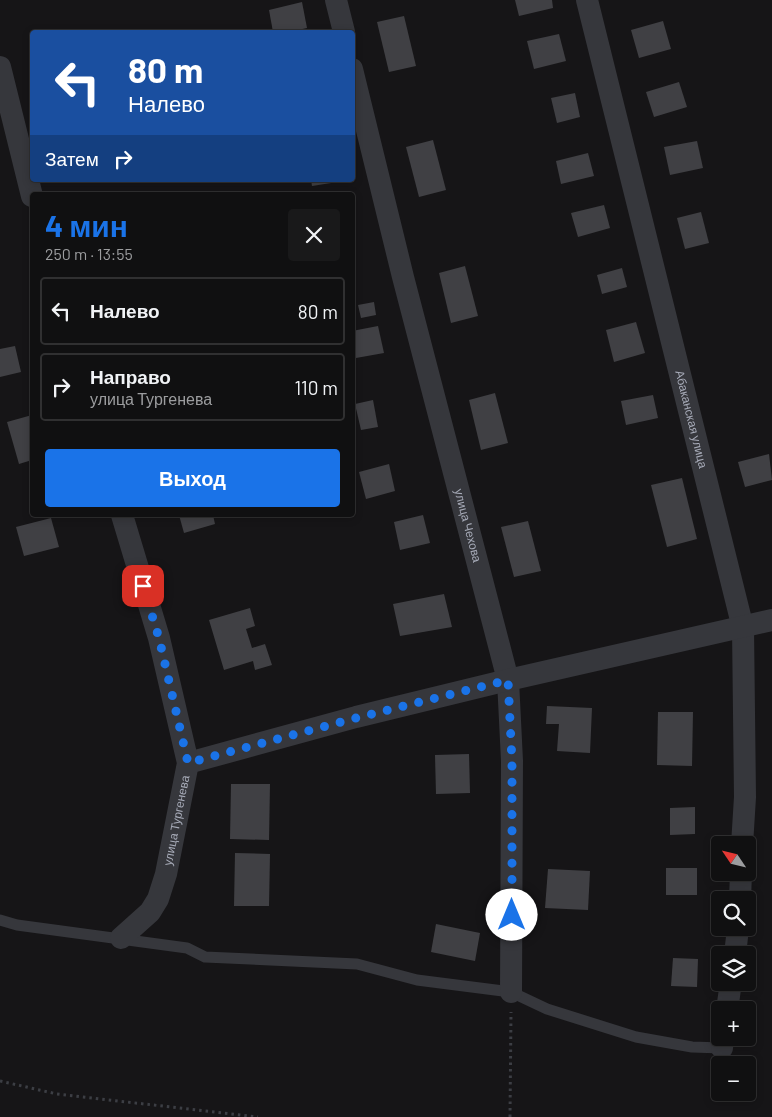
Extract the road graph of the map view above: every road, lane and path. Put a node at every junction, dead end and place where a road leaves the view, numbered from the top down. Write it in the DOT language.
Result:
graph roads {
  1 [pos="336,0"];
  2 [pos="587,0"];
  3 [pos="344,30"];
  4 [pos="0,67"];
  5 [pos="355,81"];
  6 [pos="31,192"];
  7 [pos="123,517"];
  8 [pos="772,620"];
  9 [pos="743,628"];
  10 [pos="508,680"];
  11 [pos="188,763"];
  12 [pos="742,836"];
  13 [pos="0,920"];
  14 [pos="121,938"];
  15 [pos="512,992"];
  16 [pos="711,1044"];
  17 [pos="0,1081"];
  18 [pos="258,1117"];
  19 [pos="510,1117"];
  1 -- 3 [label="street"];
  2 -- 9 [label="street, Абаканская улица"];
  4 -- 6 [label="street"];
  5 -- 10 [label="street, улица Чехова"];
  7 -- 11 [label="street, улица Тургенева"];
  8 -- 9 [label="street"];
  9 -- 10 [label="street"];
  9 -- 12 [label="street, Абаканская улица"];
  10 -- 11 [label="street"];
  10 -- 15 [label="street, улица Чехова"];
  11 -- 14 [label="street, улица Тургенева"];
  13 -- 14 [label="lane"];
  14 -- 15 [label="lane"];
  15 -- 16 [label="lane"];
  15 -- 19 [label="path"];
  17 -- 18 [label="path"];
}
